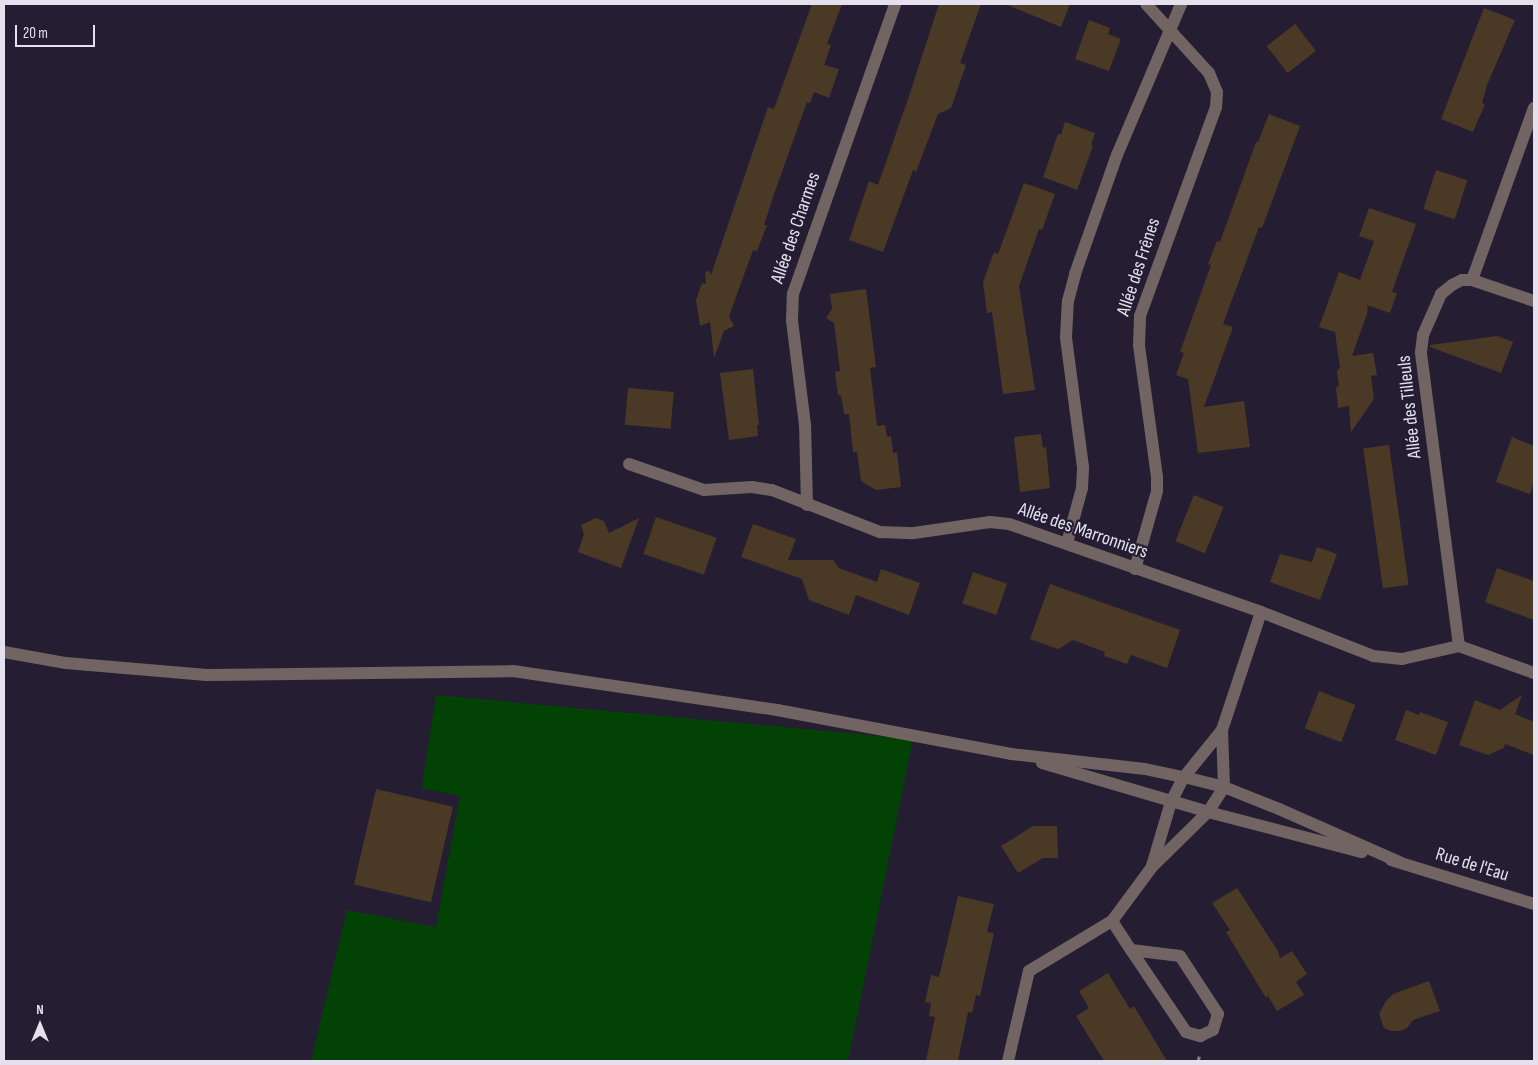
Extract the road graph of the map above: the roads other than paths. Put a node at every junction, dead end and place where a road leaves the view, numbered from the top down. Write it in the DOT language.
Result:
graph roads {
  1 [pos="895,4"];
  2 [pos="1146,4"];
  3 [pos="1181,4"];
  4 [pos="1169,28"];
  5 [pos="1534,108"];
  6 [pos="1472,280"];
  7 [pos="1534,301"];
  8 [pos="629,464"];
  9 [pos="807,505"];
  10 [pos="1067,544"];
  11 [pos="1135,569"];
  12 [pos="1261,612"];
  13 [pos="1459,646"];
  14 [pos="4,652"];
  15 [pos="1534,673"];
  16 [pos="1222,730"];
  17 [pos="1011,754"];
  18 [pos="1184,777"];
  19 [pos="1224,787"];
  20 [pos="1171,802"];
  21 [pos="1208,812"];
  22 [pos="1399,862"];
  23 [pos="1152,867"];
  24 [pos="1534,904"];
  25 [pos="1112,921"];
  26 [pos="1131,950"];
  27 [pos="1008,1061"];
  1 -- 9 [label="street, Allée des Charmes"];
  2 -- 4 [label="street, Allée des Frênes"];
  3 -- 4 [label="street"];
  4 -- 10 [label="street"];
  4 -- 11 [label="street, Allée des Frênes"];
  5 -- 6 [label="street"];
  6 -- 7 [label="street"];
  6 -- 13 [label="street, Allée des Tilleuls"];
  8 -- 9 [label="street, Allée des Marronniers"];
  9 -- 10 [label="street, Allée des Marronniers"];
  10 -- 11 [label="street, Allée des Marronniers"];
  11 -- 12 [label="street, Allée des Marronniers"];
  12 -- 13 [label="street, Allée des Marronniers"];
  12 -- 16 [label="street"];
  13 -- 15 [label="street"];
  14 -- 17 [label="street"];
  16 -- 18 [label="street"];
  16 -- 19 [label="street"];
  17 -- 18 [label="street"];
  17 -- 20 [label="street"];
  18 -- 19 [label="street"];
  18 -- 20 [label="street"];
  19 -- 21 [label="street"];
  19 -- 22 [label="street"];
  20 -- 21 [label="street"];
  20 -- 23 [label="street"];
  21 -- 22 [label="street"];
  21 -- 23 [label="street"];
  22 -- 24 [label="street, Rue de l'Eau"];
  23 -- 25 [label="street"];
  25 -- 26 [label="street"];
  25 -- 27 [label="street"];
  26 -- 26 [label="street"];
}
